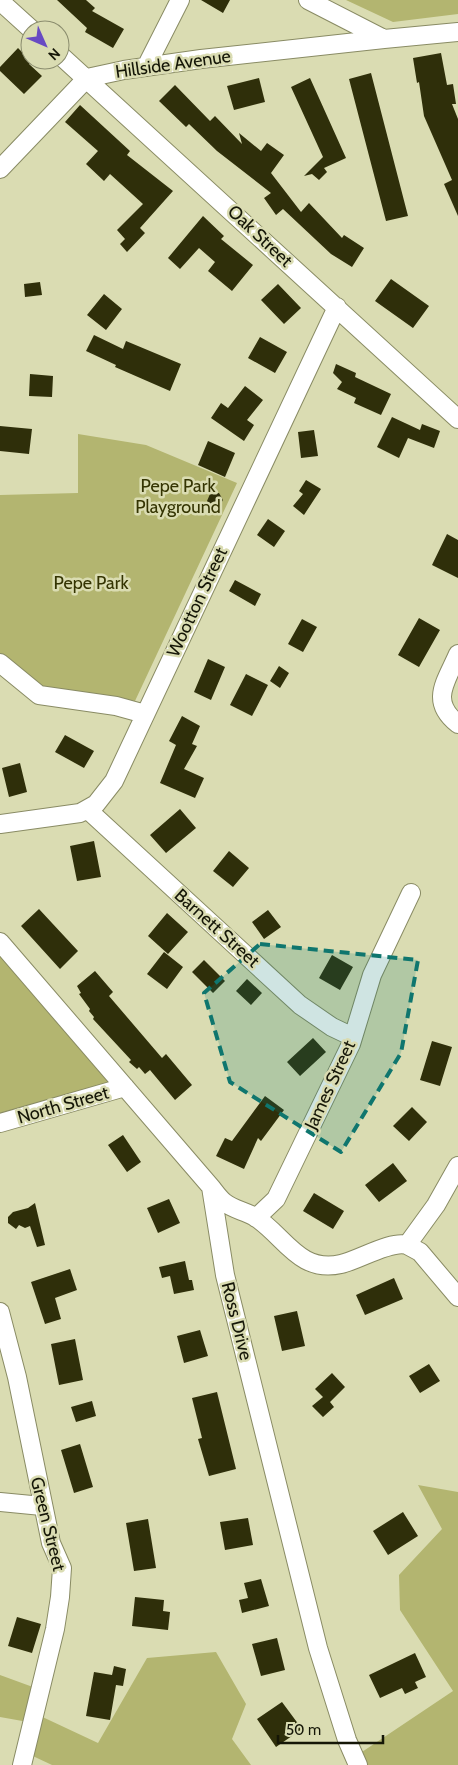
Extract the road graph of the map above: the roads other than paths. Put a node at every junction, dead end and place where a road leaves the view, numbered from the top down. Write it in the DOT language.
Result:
graph roads {
  1 [pos="0,0"];
  2 [pos="180,0"];
  3 [pos="308,0"];
  4 [pos="21,20"];
  5 [pos="458,32"];
  6 [pos="384,39"];
  7 [pos="70,65"];
  8 [pos="146,67"];
  9 [pos="86,79"];
  10 [pos="0,169"];
  11 [pos="338,307"];
  12 [pos="458,419"];
  13 [pos="458,654"];
  14 [pos="0,663"];
  15 [pos="145,714"];
  16 [pos="458,724"];
  17 [pos="88,810"];
  18 [pos="0,824"];
  19 [pos="411,893"];
  20 [pos="0,942"];
  21 [pos="353,1037"];
  22 [pos="125,1086"];
  23 [pos="0,1123"];
  24 [pos="458,1166"];
  25 [pos="211,1187"];
  26 [pos="256,1218"];
  27 [pos="407,1245"];
  28 [pos="458,1297"];
  29 [pos="0,1312"];
  30 [pos="0,1502"];
  31 [pos="42,1506"];
  32 [pos="22,1765"];
  33 [pos="358,1765"];
  1 -- 4 [label="street"];
  2 -- 8 [label="street"];
  3 -- 6 [label="street"];
  5 -- 6 [label="street, Hillside Avenue"];
  6 -- 8 [label="street, Hillside Avenue"];
  7 -- 9 [label="street, Oak Street"];
  8 -- 9 [label="street, Hillside Avenue"];
  9 -- 10 [label="street"];
  9 -- 11 [label="street, Oak Street"];
  11 -- 12 [label="street, Oak Street"];
  11 -- 15 [label="street, Wootton Street"];
  13 -- 16 [label="street"];
  14 -- 15 [label="street"];
  15 -- 17 [label="street, Wootton Street"];
  17 -- 18 [label="street, Wootton Street"];
  17 -- 21 [label="street, Barnett Street"];
  19 -- 21 [label="street, James Street"];
  20 -- 22 [label="street"];
  21 -- 26 [label="street, James Street"];
  22 -- 23 [label="street, North Street"];
  22 -- 25 [label="street"];
  24 -- 27 [label="street"];
  25 -- 26 [label="street"];
  25 -- 33 [label="street, Ross Drive"];
  26 -- 27 [label="street"];
  27 -- 28 [label="street"];
  29 -- 31 [label="street, Green Street"];
  30 -- 31 [label="street"];
  31 -- 32 [label="street, Green Street"];
}
